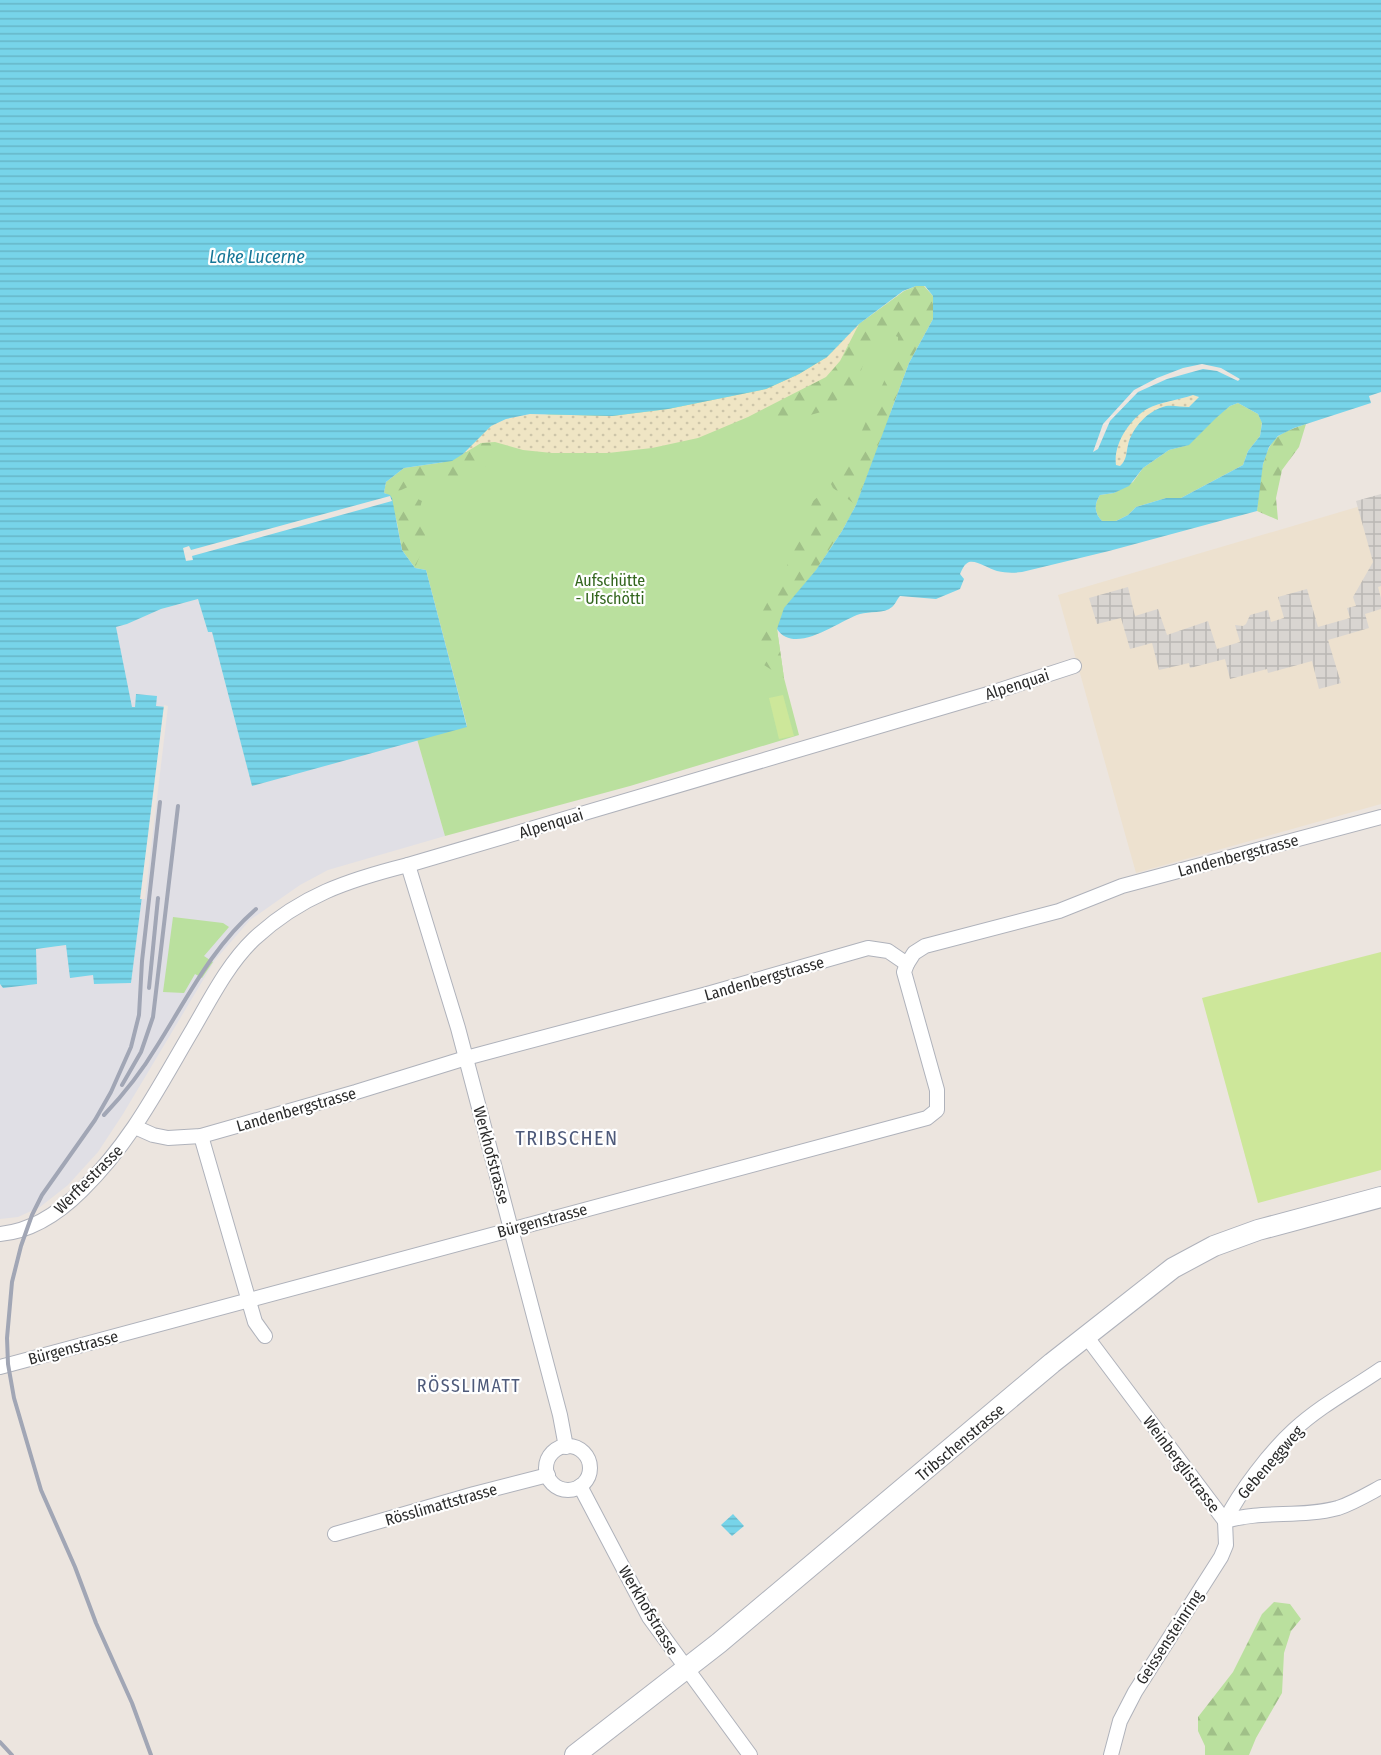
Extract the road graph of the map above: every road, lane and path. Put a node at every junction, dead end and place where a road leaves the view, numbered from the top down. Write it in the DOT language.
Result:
graph roads {
  1 [pos="1074,666"];
  2 [pos="1381,817"];
  3 [pos="408,865"];
  4 [pos="907,964"];
  5 [pos="466,1058"];
  6 [pos="135,1127"];
  7 [pos="201,1136"];
  8 [pos="1381,1197"];
  9 [pos="512,1229"];
  10 [pos="0,1234"];
  11 [pos="249,1300"];
  12 [pos="265,1336"];
  13 [pos="1086,1336"];
  14 [pos="0,1367"];
  15 [pos="1381,1369"];
  16 [pos="566,1447"];
  17 [pos="548,1475"];
  18 [pos="580,1486"];
  19 [pos="1381,1487"];
  20 [pos="1225,1521"];
  21 [pos="336,1534"];
  22 [pos="687,1669"];
  23 [pos="587,1752"];
  24 [pos="750,1755"];
  25 [pos="1111,1755"];
  1 -- 3 [label="street, Alpenquai"];
  2 -- 4 [label="street, Landenbergstrasse"];
  3 -- 5 [label="street, Werkhofstrasse"];
  3 -- 6 [label="street, Alpenquai"];
  4 -- 5 [label="street, Landenbergstrasse"];
  4 -- 9 [label="street, Bürgenstrasse"];
  5 -- 7 [label="street, Landenbergstrasse"];
  5 -- 9 [label="street, Werkhofstrasse"];
  6 -- 7 [label="street, Landenbergstrasse"];
  6 -- 10 [label="street, Werftestrasse"];
  7 -- 11 [label="street"];
  8 -- 13 [label="street, Tribschenstrasse"];
  9 -- 11 [label="street, Bürgenstrasse"];
  9 -- 16 [label="street, Werkhofstrasse"];
  11 -- 12 [label="street"];
  11 -- 14 [label="street, Bürgenstrasse"];
  13 -- 20 [label="street, Weinberglistrasse"];
  13 -- 22 [label="street, Tribschenstrasse"];
  15 -- 20 [label="street, Gebeneggweg"];
  16 -- 17 [label="street"];
  16 -- 18 [label="street"];
  17 -- 18 [label="street"];
  17 -- 21 [label="street, Rösslimattstrasse"];
  18 -- 22 [label="street, Werkhofstrasse"];
  19 -- 20 [label="street, Weinberglistrasse"];
  20 -- 25 [label="street, Geissensteinring"];
  22 -- 23 [label="street, Tribschenstrasse"];
  22 -- 24 [label="street, Werkhofstrasse"];
}
